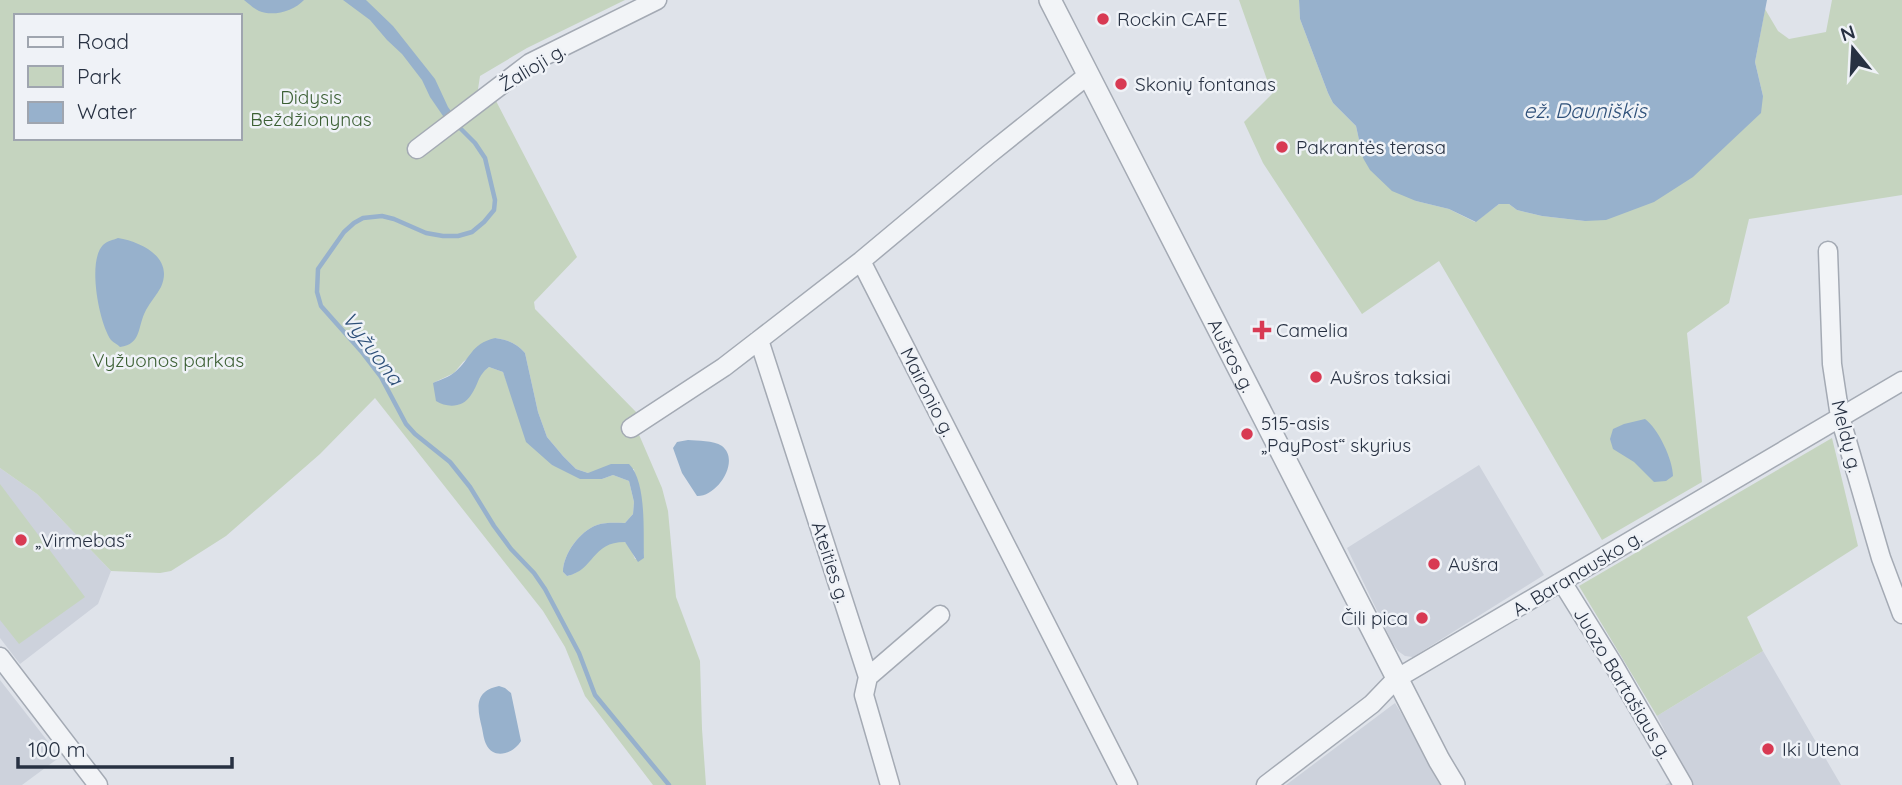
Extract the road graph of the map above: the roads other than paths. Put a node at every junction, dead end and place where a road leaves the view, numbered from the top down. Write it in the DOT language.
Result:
graph roads {
  1 [pos="657,0"];
  2 [pos="1050,0"];
  3 [pos="1088,75"];
  4 [pos="417,149"];
  5 [pos="1828,251"];
  6 [pos="861,261"];
  7 [pos="759,340"];
  8 [pos="1902,381"];
  9 [pos="1840,417"];
  10 [pos="631,428"];
  11 [pos="1562,582"];
  12 [pos="1902,614"];
  13 [pos="940,615"];
  14 [pos="0,657"];
  15 [pos="868,677"];
  16 [pos="1396,679"];
  17 [pos="98,785"];
  18 [pos="890,785"];
  19 [pos="1128,785"];
  20 [pos="1266,785"];
  21 [pos="1454,785"];
  22 [pos="1683,785"];
  1 -- 4 [label="street, Žalioji g."];
  2 -- 3 [label="street, Aušros g."];
  3 -- 6 [label="street"];
  3 -- 16 [label="street, Aušros g."];
  5 -- 9 [label="street, Meldų g."];
  6 -- 7 [label="street"];
  6 -- 19 [label="street, Maironio g."];
  7 -- 10 [label="street"];
  7 -- 15 [label="street, Ateities g."];
  8 -- 9 [label="street, A. Baranausko g."];
  9 -- 11 [label="street, A. Baranausko g."];
  9 -- 12 [label="street, Meldų g."];
  11 -- 16 [label="street, A. Baranausko g."];
  11 -- 22 [label="street, Juozo Bartašiaus g."];
  13 -- 15 [label="street"];
  14 -- 17 [label="street"];
  15 -- 18 [label="street, Ateities g."];
  16 -- 20 [label="street, A. Baranausko g."];
  16 -- 21 [label="street, Aušros g."];
}
